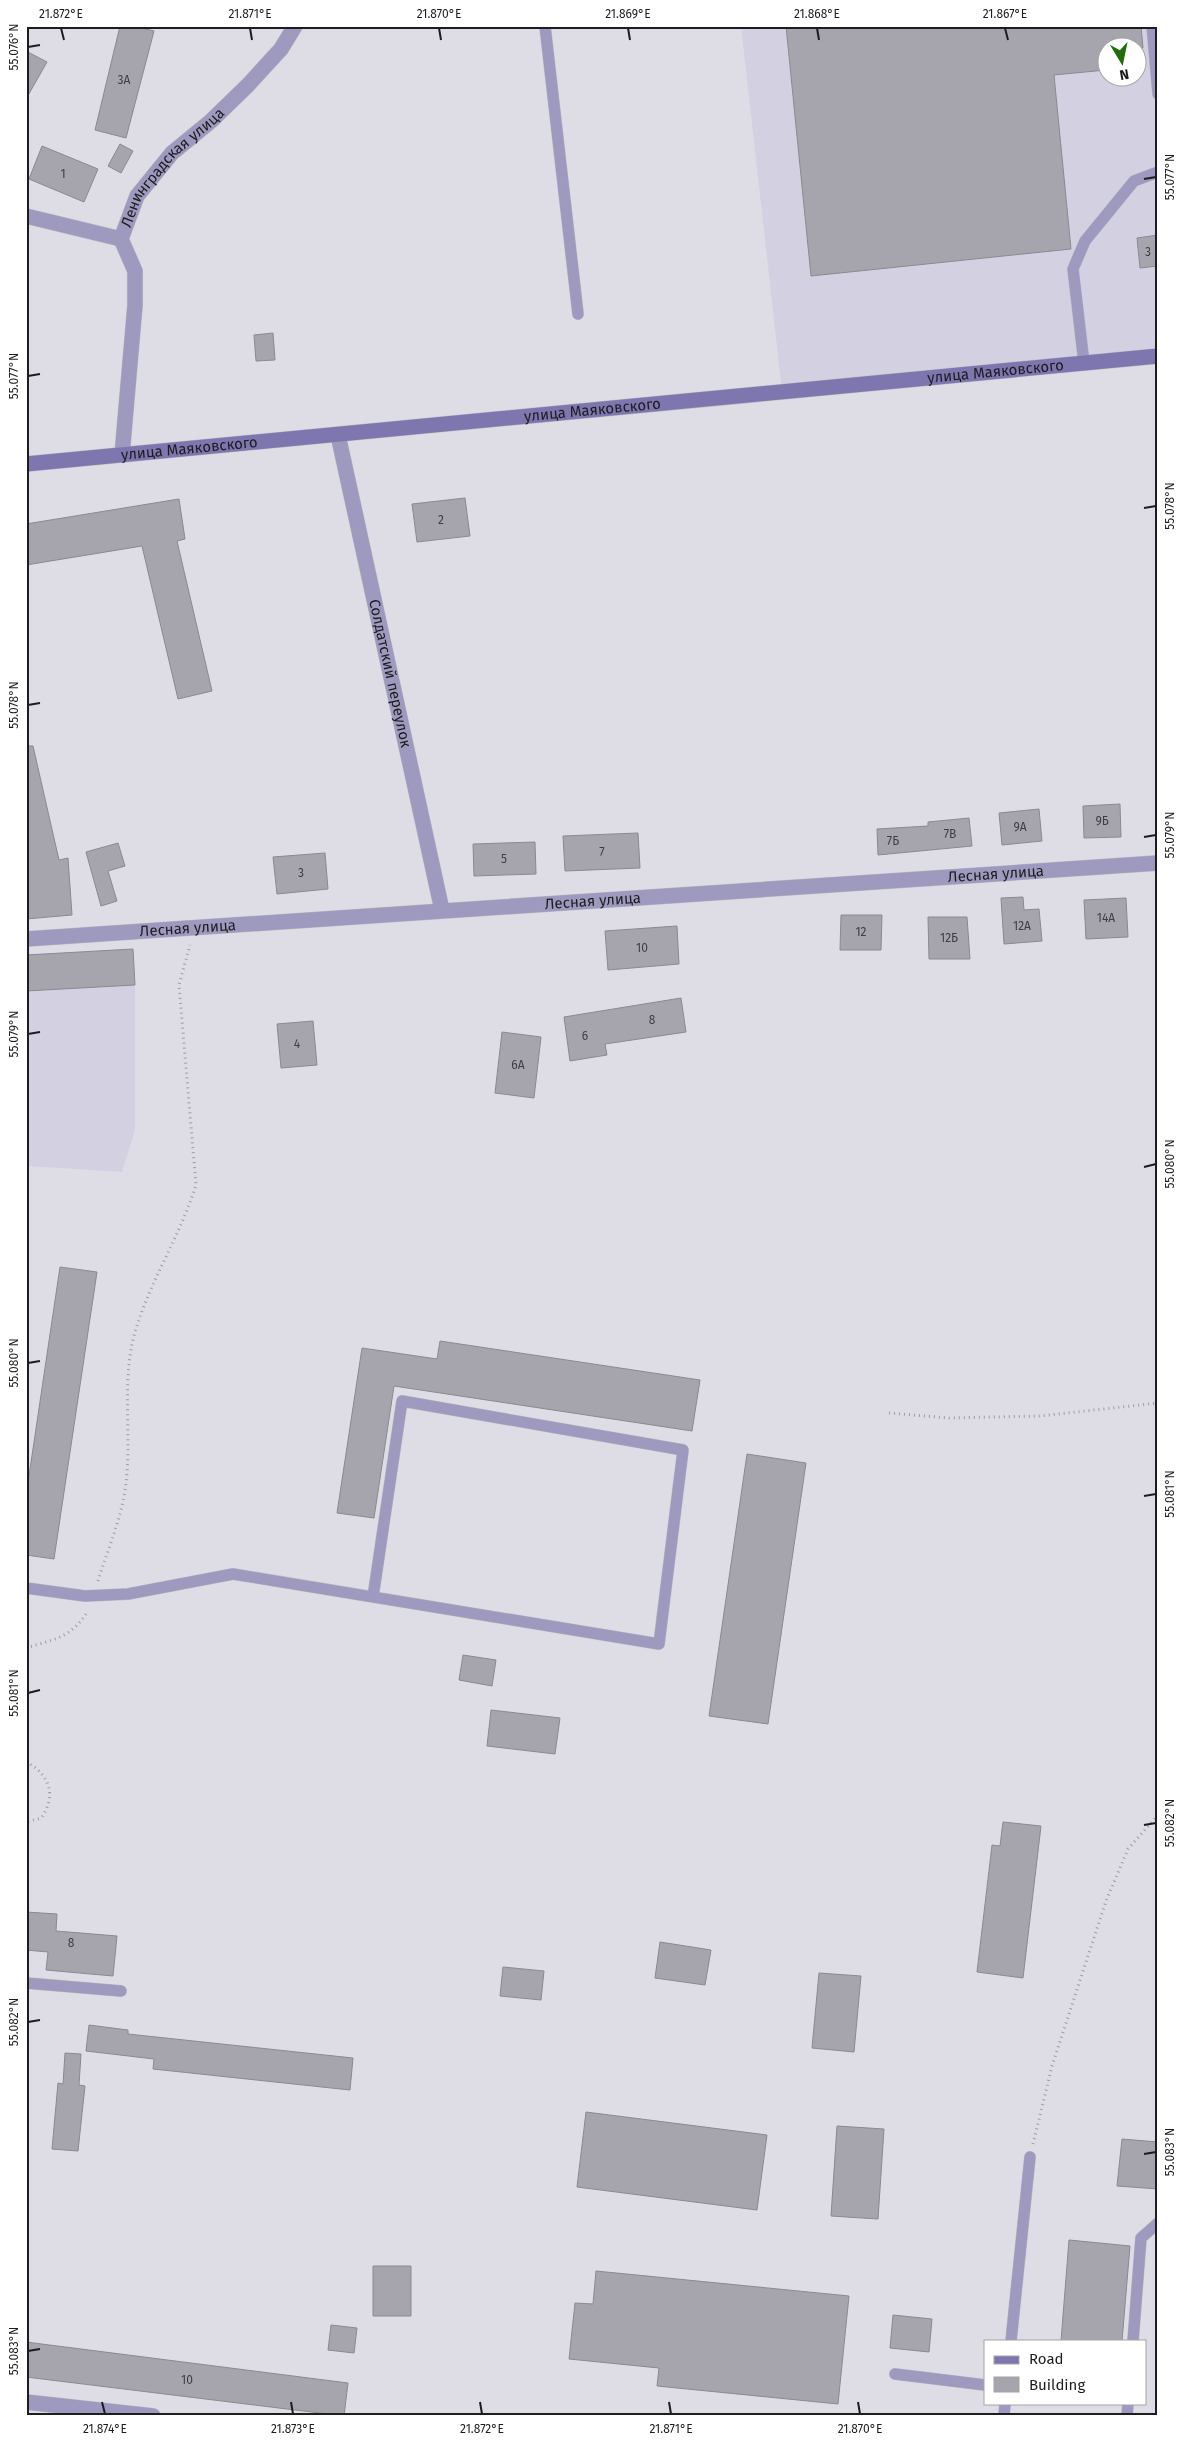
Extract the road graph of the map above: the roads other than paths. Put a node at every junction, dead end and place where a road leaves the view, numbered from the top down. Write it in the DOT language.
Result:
graph roads {
  1 [pos="295,26"];
  2 [pos="545,26"];
  3 [pos="1152,26"];
  4 [pos="1158,94"];
  5 [pos="1158,172"];
  6 [pos="26,216"];
  7 [pos="121,239"];
  8 [pos="578,314"];
  9 [pos="1158,356"];
  10 [pos="1084,363"];
  11 [pos="338,435"];
  12 [pos="122,455"];
  13 [pos="26,464"];
  14 [pos="1158,863"];
  15 [pos="442,910"];
  16 [pos="26,939"];
  17 [pos="26,1588"];
  18 [pos="373,1597"];
  19 [pos="26,1983"];
  20 [pos="121,1991"];
  21 [pos="1030,2157"];
  22 [pos="1158,2223"];
  23 [pos="1011,2340"];
  24 [pos="1133,2340"];
  25 [pos="895,2374"];
  26 [pos="984,2385"];
  27 [pos="26,2402"];
  28 [pos="153,2416"];
  1 -- 7 [label="street, Ленинградская улица"];
  2 -- 8 [label="lane"];
  3 -- 4 [label="lane"];
  5 -- 10 [label="lane"];
  6 -- 7 [label="street, Ленинградская улица"];
  7 -- 12 [label="street"];
  9 -- 10 [label="street, улица Маяковского"];
  10 -- 11 [label="street, улица Маяковского"];
  11 -- 12 [label="street, улица Маяковского"];
  11 -- 15 [label="street, Солдатский переулок"];
  12 -- 13 [label="street, улица Маяковского"];
  14 -- 15 [label="street, Лесная улица"];
  15 -- 16 [label="street, Лесная улица"];
  17 -- 18 [label="lane"];
  18 -- 18 [label="lane"];
  19 -- 20 [label="lane"];
  21 -- 23 [label="lane"];
  22 -- 24 [label="lane"];
  25 -- 26 [label="lane"];
  27 -- 28 [label="street"];
}
